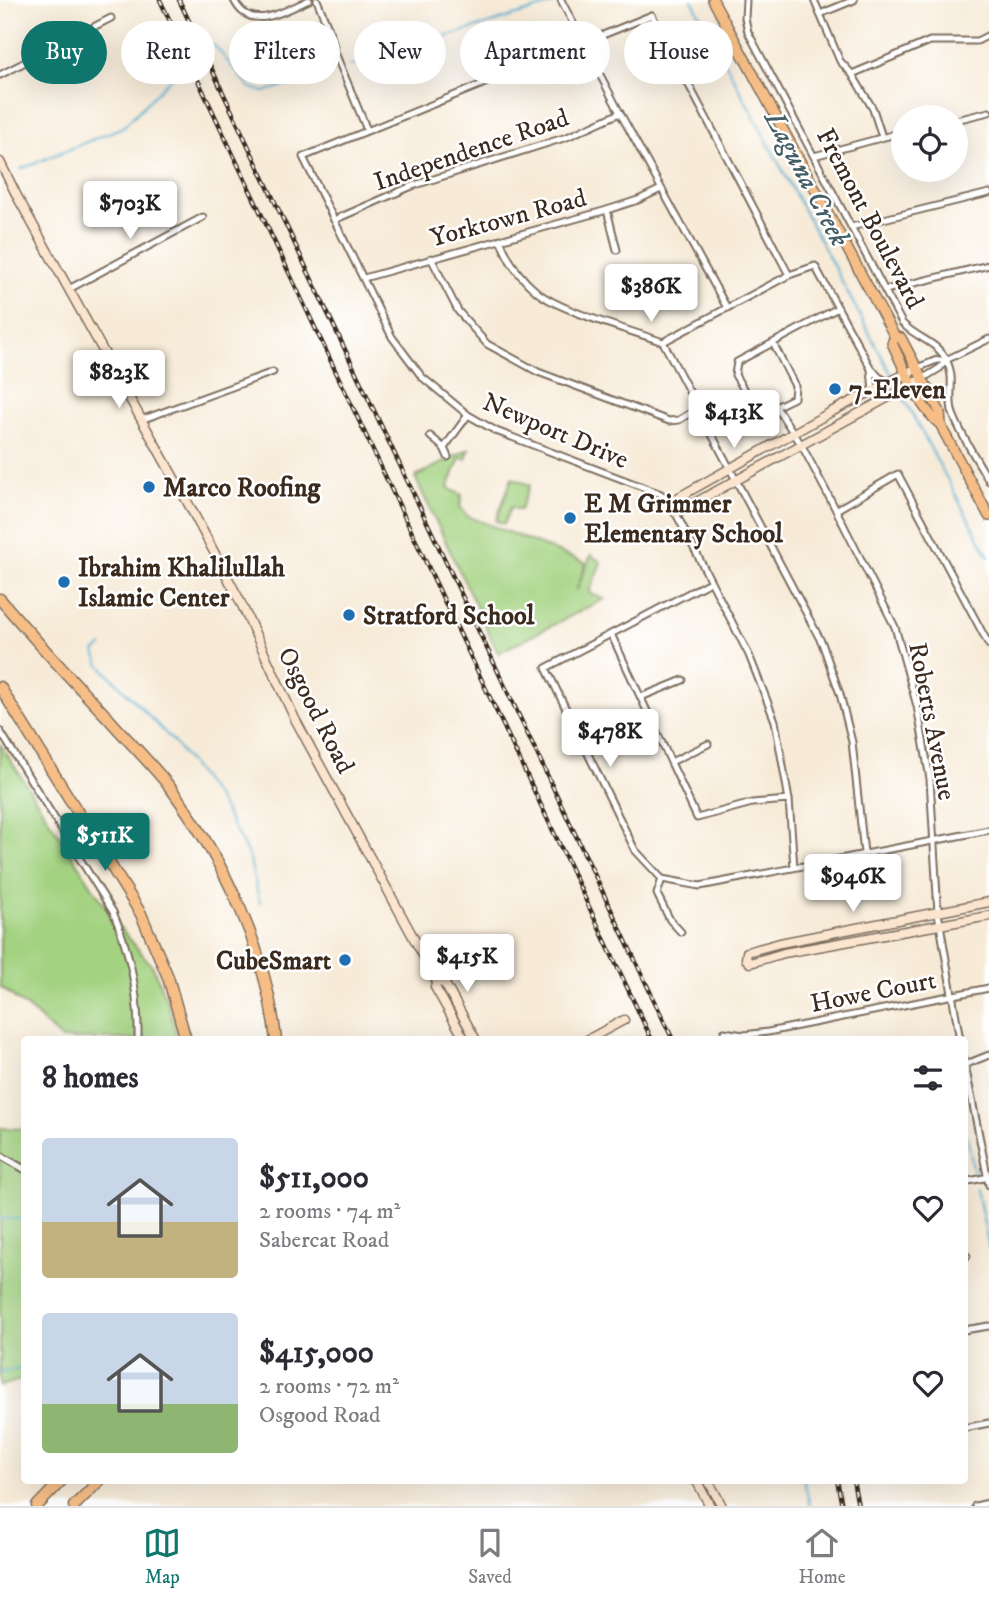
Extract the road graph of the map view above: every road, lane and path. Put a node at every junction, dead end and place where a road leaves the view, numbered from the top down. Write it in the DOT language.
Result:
graph roads {
  1 [pos="234,0"];
  2 [pos="309,0"];
  3 [pos="317,0"];
  4 [pos="561,0"];
  5 [pos="713,0"];
  6 [pos="746,0"];
  7 [pos="814,0"];
  8 [pos="854,0"];
  9 [pos="820,14"];
  10 [pos="111,18"];
  11 [pos="572,21"];
  12 [pos="610,32"];
  13 [pos="989,35"];
  14 [pos="852,74"];
  15 [pos="0,75"];
  16 [pos="481,84"];
  17 [pos="605,84"];
  18 [pos="989,112"];
  19 [pos="620,113"];
  20 [pos="968,117"];
  21 [pos="367,130"];
  22 [pos="891,135"];
  23 [pos="882,137"];
  24 [pos="814,156"];
  25 [pos="0,162"];
  26 [pos="661,189"];
  27 [pos="989,193"];
  28 [pos="607,210"];
  29 [pos="203,218"];
  30 [pos="334,220"];
  31 [pos="851,227"];
  32 [pos="500,239"];
  33 [pos="617,250"];
  34 [pos="431,258"];
  35 [pos="989,265"];
  36 [pos="789,275"];
  37 [pos="364,278"];
  38 [pos="69,289"];
  39 [pos="885,290"];
  40 [pos="727,308"];
  41 [pos="838,308"];
  42 [pos="895,337"];
  43 [pos="989,339"];
  44 [pos="663,342"];
  45 [pos="773,343"];
  46 [pos="946,360"];
  47 [pos="870,367"];
  48 [pos="917,368"];
  49 [pos="273,372"];
  50 [pos="907,373"];
  51 [pos="922,379"];
  52 [pos="888,382"];
  53 [pos="913,384"];
  54 [pos="873,390"];
  55 [pos="776,407"];
  56 [pos="697,409"];
  57 [pos="468,415"];
  58 [pos="141,420"];
  59 [pos="941,425"];
  60 [pos="792,434"];
  61 [pos="430,436"];
  62 [pos="801,444"];
  63 [pos="444,448"];
  64 [pos="448,457"];
  65 [pos="730,470"];
  66 [pos="735,480"];
  67 [pos="989,481"];
  68 [pos="670,502"];
  69 [pos="836,510"];
  70 [pos="676,513"];
  71 [pos="989,516"];
  72 [pos="710,582"];
  73 [pos="0,599"];
  74 [pos="611,634"];
  75 [pos="989,645"];
  76 [pos="683,680"];
  77 [pos="0,687"];
  78 [pos="641,697"];
  79 [pos="0,731"];
  80 [pos="708,744"];
  81 [pos="671,762"];
  82 [pos="789,800"];
  83 [pos="989,830"];
  84 [pos="933,841"];
  85 [pos="864,853"];
  86 [pos="794,867"];
  87 [pos="662,878"];
  88 [pos="989,902"];
  89 [pos="937,913"];
  90 [pos="989,916"];
  91 [pos="939,925"];
  92 [pos="681,932"];
  93 [pos="436,981"];
  94 [pos="989,988"];
  95 [pos="952,995"];
  96 [pos="624,1020"];
  97 [pos="724,1032"];
  98 [pos="138,1036"];
  99 [pos="185,1036"];
  100 [pos="275,1036"];
  101 [pos="462,1036"];
  102 [pos="474,1036"];
  103 [pos="594,1036"];
  104 [pos="959,1036"];
  105 [pos="989,1055"];
  106 [pos="968,1063"];
  107 [pos="968,1079"];
  108 [pos="0,1155"];
  109 [pos="21,1167"];
  110 [pos="988,1180"];
  111 [pos="968,1182"];
  112 [pos="989,1326"];
  113 [pos="968,1329"];
  114 [pos="989,1423"];
  115 [pos="968,1426"];
  116 [pos="58,1484"];
  117 [pos="96,1484"];
  118 [pos="698,1484"];
  119 [pos="710,1484"];
  120 [pos="989,1503"];
  121 [pos="37,1506"];
  122 [pos="74,1506"];
  123 [pos="710,1506"];
  124 [pos="722,1506"];
  125 [pos="975,1506"];
  1 -- 2 [label="street"];
  3 -- 21 [label="street"];
  4 -- 11 [label="street"];
  5 -- 42 [label="main road, Fremont Boulevard"];
  6 -- 24 [label="street, Fremont Boulevard"];
  7 -- 9 [label="street"];
  8 -- 9 [label="street"];
  9 -- 14 [label="street"];
  10 -- 15 [label="street"];
  12 -- 36 [label="street"];
  13 -- 14 [label="street"];
  14 -- 23 [label="street"];
  16 -- 21 [label="street"];
  17 -- 19 [label="street"];
  18 -- 20 [label="street"];
  19 -- 26 [label="street"];
  19 -- 30 [label="street, Independence Road"];
  21 -- 30 [label="street, Newport Drive"];
  22 -- 23 [label="street"];
  23 -- 24 [label="street"];
  24 -- 31 [label="street, Fremont Boulevard"];
  25 -- 38 [label="main road, Osgood Road"];
  26 -- 28 [label="street, Yorktown Road"];
  26 -- 40 [label="street"];
  27 -- 31 [label="street"];
  28 -- 32 [label="street, Yorktown Road"];
  28 -- 33 [label="street"];
  29 -- 38 [label="street"];
  30 -- 37 [label="street, Newport Drive"];
  31 -- 39 [label="street, Fremont Boulevard"];
  32 -- 34 [label="street, Yorktown Road"];
  32 -- 44 [label="street"];
  34 -- 37 [label="street, Yorktown Road"];
  34 -- 56 [label="street"];
  35 -- 39 [label="street"];
  36 -- 40 [label="street"];
  36 -- 41 [label="street"];
  37 -- 57 [label="street, Newport Drive"];
  38 -- 58 [label="main road, Osgood Road"];
  39 -- 46 [label="street, Fremont Boulevard"];
  40 -- 44 [label="street"];
  41 -- 45 [label="street"];
  41 -- 47 [label="street"];
  42 -- 48 [label="main road, Fremont Boulevard"];
  42 -- 50 [label="main road, Fremont Boulevard"];
  43 -- 46 [label="street"];
  44 -- 56 [label="street"];
  45 -- 55 [label="street"];
  45 -- 55 [label="street"];
  46 -- 48 [label="street"];
  46 -- 51 [label="street"];
  46 -- 67 [label="street"];
  47 -- 52 [label="street"];
  47 -- 54 [label="street"];
  48 -- 50 [label="main road"];
  48 -- 51 [label="main road, Fremont Boulevard"];
  49 -- 58 [label="street"];
  50 -- 52 [label="main road"];
  50 -- 53 [label="main road, Fremont Boulevard"];
  51 -- 53 [label="main road"];
  51 -- 59 [label="main road, Fremont Boulevard"];
  52 -- 54 [label="main road"];
  53 -- 59 [label="main road, Fremont Boulevard"];
  53 -- 62 [label="main road"];
  54 -- 60 [label="main road"];
  55 -- 60 [label="street, Roberts Avenue"];
  56 -- 65 [label="street"];
  57 -- 63 [label="street"];
  57 -- 68 [label="street, Newport Drive"];
  58 -- 93 [label="main road, Osgood Road"];
  59 -- 71 [label="main road, Fremont Boulevard"];
  60 -- 62 [label="street, Roberts Avenue"];
  60 -- 65 [label="main road"];
  61 -- 63 [label="street"];
  62 -- 66 [label="main road"];
  62 -- 69 [label="street, Roberts Avenue"];
  63 -- 64 [label="street"];
  65 -- 66 [label="street"];
  65 -- 68 [label="main road"];
  66 -- 70 [label="main road"];
  66 -- 85 [label="street"];
  68 -- 70 [label="street"];
  69 -- 75 [label="street"];
  69 -- 84 [label="street, Roberts Avenue"];
  70 -- 72 [label="street"];
  72 -- 74 [label="street"];
  72 -- 82 [label="street"];
  73 -- 100 [label="highway"];
  74 -- 78 [label="street"];
  74 -- 87 [label="street"];
  76 -- 78 [label="street"];
  77 -- 99 [label="highway"];
  78 -- 81 [label="street"];
  79 -- 98 [label="street"];
  80 -- 81 [label="street"];
  81 -- 82 [label="street"];
  82 -- 86 [label="street"];
  83 -- 84 [label="street"];
  84 -- 85 [label="street"];
  84 -- 89 [label="street, Roberts Avenue"];
  85 -- 86 [label="street"];
  86 -- 87 [label="street"];
  87 -- 92 [label="street"];
  88 -- 89 [label="main road"];
  89 -- 91 [label="street, Roberts Avenue"];
  89 -- 91 [label="main road"];
  90 -- 91 [label="main road"];
  91 -- 95 [label="street, Roberts Avenue"];
  93 -- 101 [label="main road, Osgood Road"];
  93 -- 102 [label="main road, Osgood Road"];
  94 -- 95 [label="street, Howe Court"];
  95 -- 97 [label="street, Howe Court"];
  95 -- 104 [label="street, Roberts Avenue"];
  96 -- 103 [label="main road"];
  105 -- 106 [label="street"];
  107 -- 110 [label="street"];
  108 -- 109 [label="street"];
  110 -- 111 [label="street"];
  112 -- 113 [label="street"];
  114 -- 115 [label="street"];
  116 -- 121 [label="highway"];
  117 -- 122 [label="highway"];
  118 -- 123 [label="main road"];
  119 -- 124 [label="main road"];
  120 -- 125 [label="street"];
}
